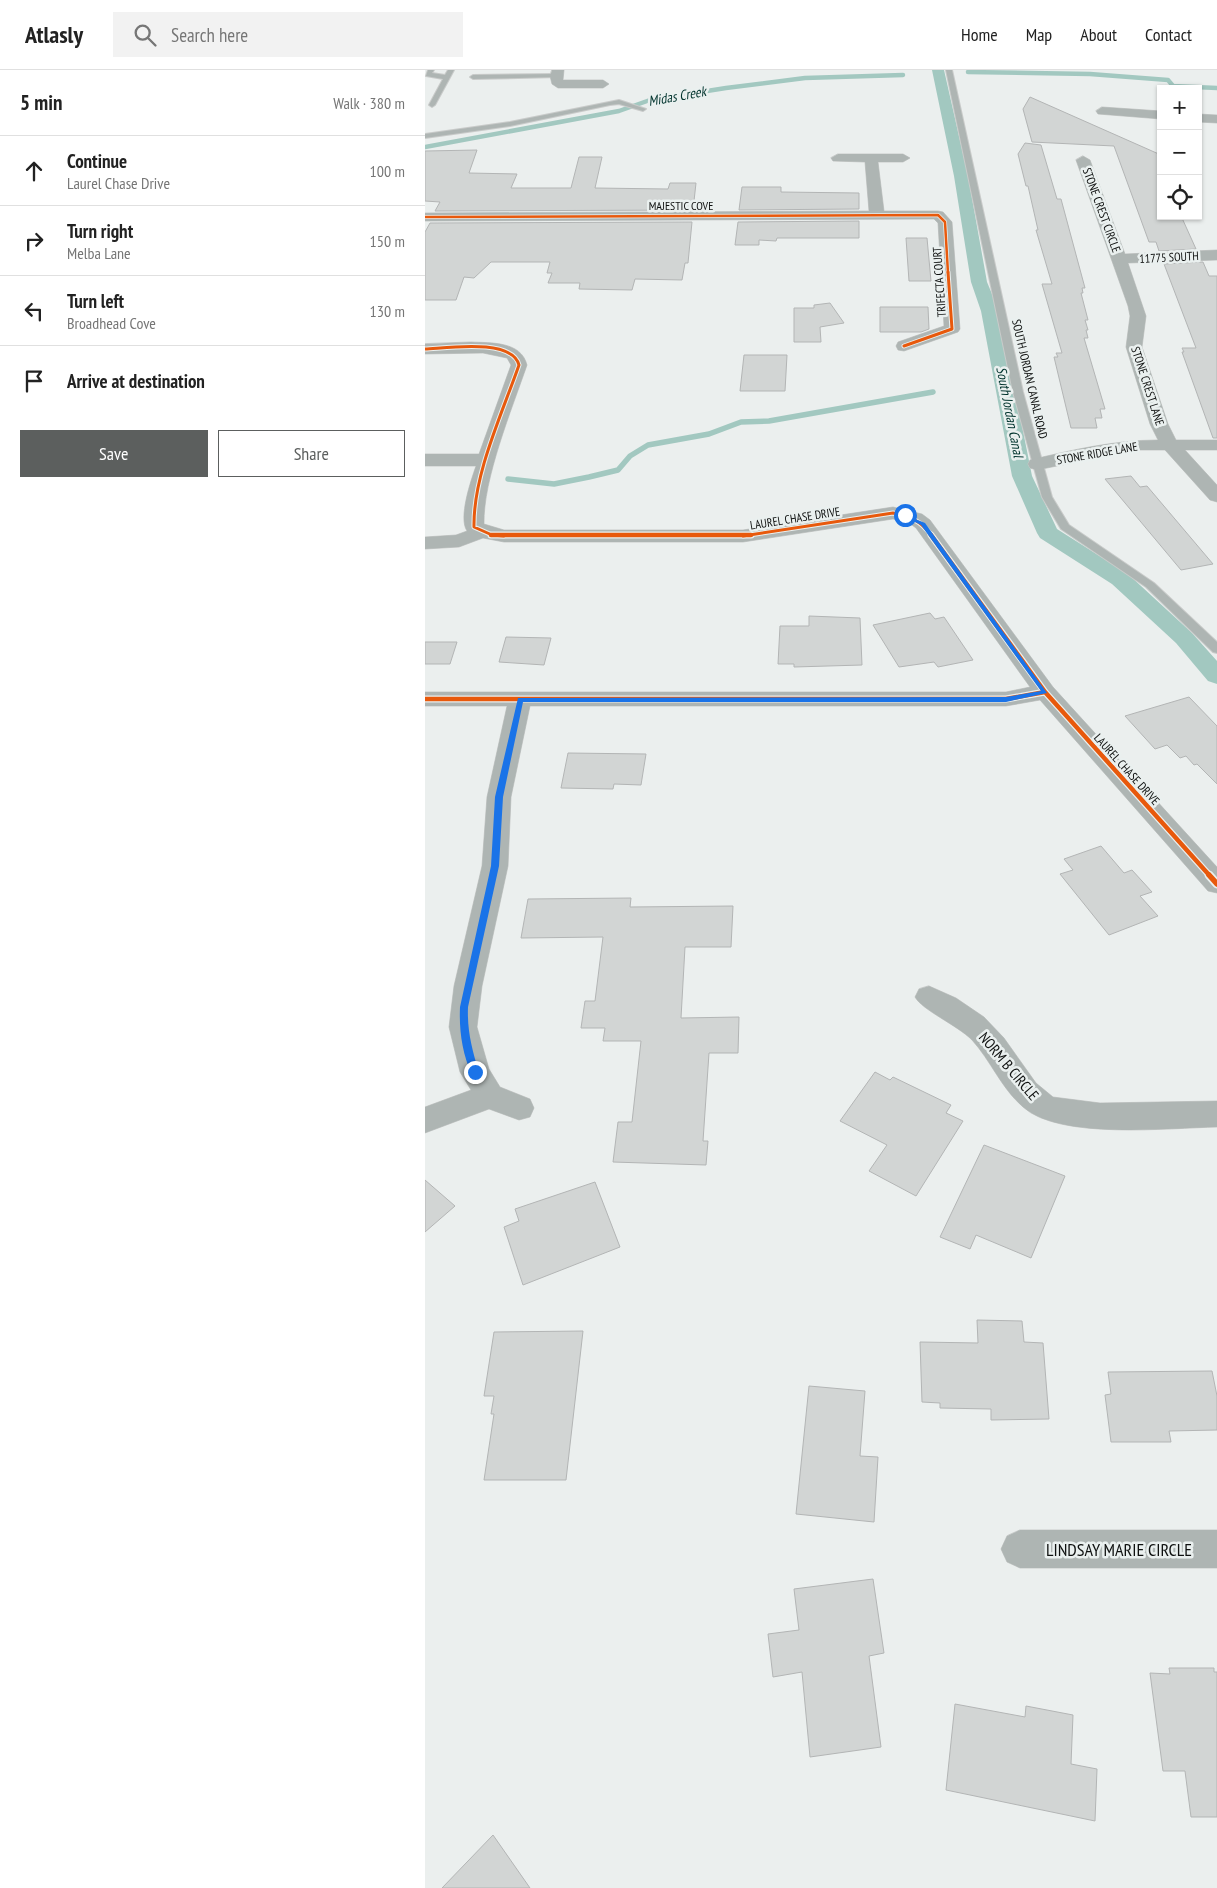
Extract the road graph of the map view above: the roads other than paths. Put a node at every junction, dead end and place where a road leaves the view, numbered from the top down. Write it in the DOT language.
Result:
graph roads {
  1 [pos="431,70"];
  2 [pos="949,70"];
  3 [pos="449,73"];
  4 [pos="557,73"];
  5 [pos="473,77"];
  6 [pos="603,84"];
  7 [pos="432,105"];
  8 [pos="643,109"];
  9 [pos="1102,111"];
  10 [pos="1157,115"];
  11 [pos="1202,118"];
  12 [pos="1217,119"];
  13 [pos="425,136"];
  14 [pos="838,158"];
  15 [pos="903,158"];
  16 [pos="871,159"];
  17 [pos="1083,160"];
  18 [pos="877,214"];
  19 [pos="938,215"];
  20 [pos="425,217"];
  21 [pos="1217,255"];
  22 [pos="1120,259"];
  23 [pos="904,346"];
  24 [pos="425,349"];
  25 [pos="1170,445"];
  26 [pos="1217,445"];
  27 [pos="425,460"];
  28 [pos="487,460"];
  29 [pos="1037,464"];
  30 [pos="1217,496"];
  31 [pos="482,532"];
  32 [pos="425,543"];
  33 [pos="1217,649"];
  34 [pos="1045,692"];
  35 [pos="425,699"];
  36 [pos="520,699"];
  37 [pos="1217,884"];
  38 [pos="929,997"];
  39 [pos="490,1096"];
  40 [pos="519,1108"];
  41 [pos="1217,1114"];
  42 [pos="425,1120"];
  43 [pos="1020,1550"];
  44 [pos="1217,1550"];
  1 -- 3 [label="lane"];
  2 -- 29 [label="lane, SOUTH JORDAN CANAL ROAD"];
  3 -- 7 [label="lane"];
  4 -- 5 [label="lane"];
  4 -- 6 [label="street"];
  8 -- 13 [label="lane"];
  9 -- 10 [label="street"];
  11 -- 12 [label="street"];
  14 -- 16 [label="street"];
  15 -- 16 [label="street"];
  16 -- 18 [label="street"];
  17 -- 22 [label="street, STONE CREST CIRCLE"];
  18 -- 19 [label="street, MAJESTIC COVE"];
  18 -- 20 [label="street, MAJESTIC COVE"];
  19 -- 23 [label="street, TRIFECTA COURT"];
  21 -- 22 [label="street, 11775 SOUTH"];
  22 -- 25 [label="street, STONE CREST LANE"];
  24 -- 28 [label="street"];
  25 -- 26 [label="street, STONE RIDGE LANE"];
  25 -- 29 [label="street, STONE RIDGE LANE"];
  25 -- 30 [label="street, STONE CREST LANE"];
  27 -- 28 [label="street"];
  28 -- 31 [label="street"];
  29 -- 33 [label="lane, SOUTH JORDAN CANAL ROAD"];
  31 -- 32 [label="street"];
  31 -- 34 [label="street, LAUREL CHASE DRIVE"];
  34 -- 36 [label="street"];
  34 -- 37 [label="street, LAUREL CHASE DRIVE"];
  35 -- 36 [label="street"];
  36 -- 39 [label="street"];
  38 -- 41 [label="street, NORM B CIRCLE"];
  39 -- 40 [label="street"];
  39 -- 42 [label="street"];
  43 -- 44 [label="street, LINDSAY MARIE CIRCLE"];
}
